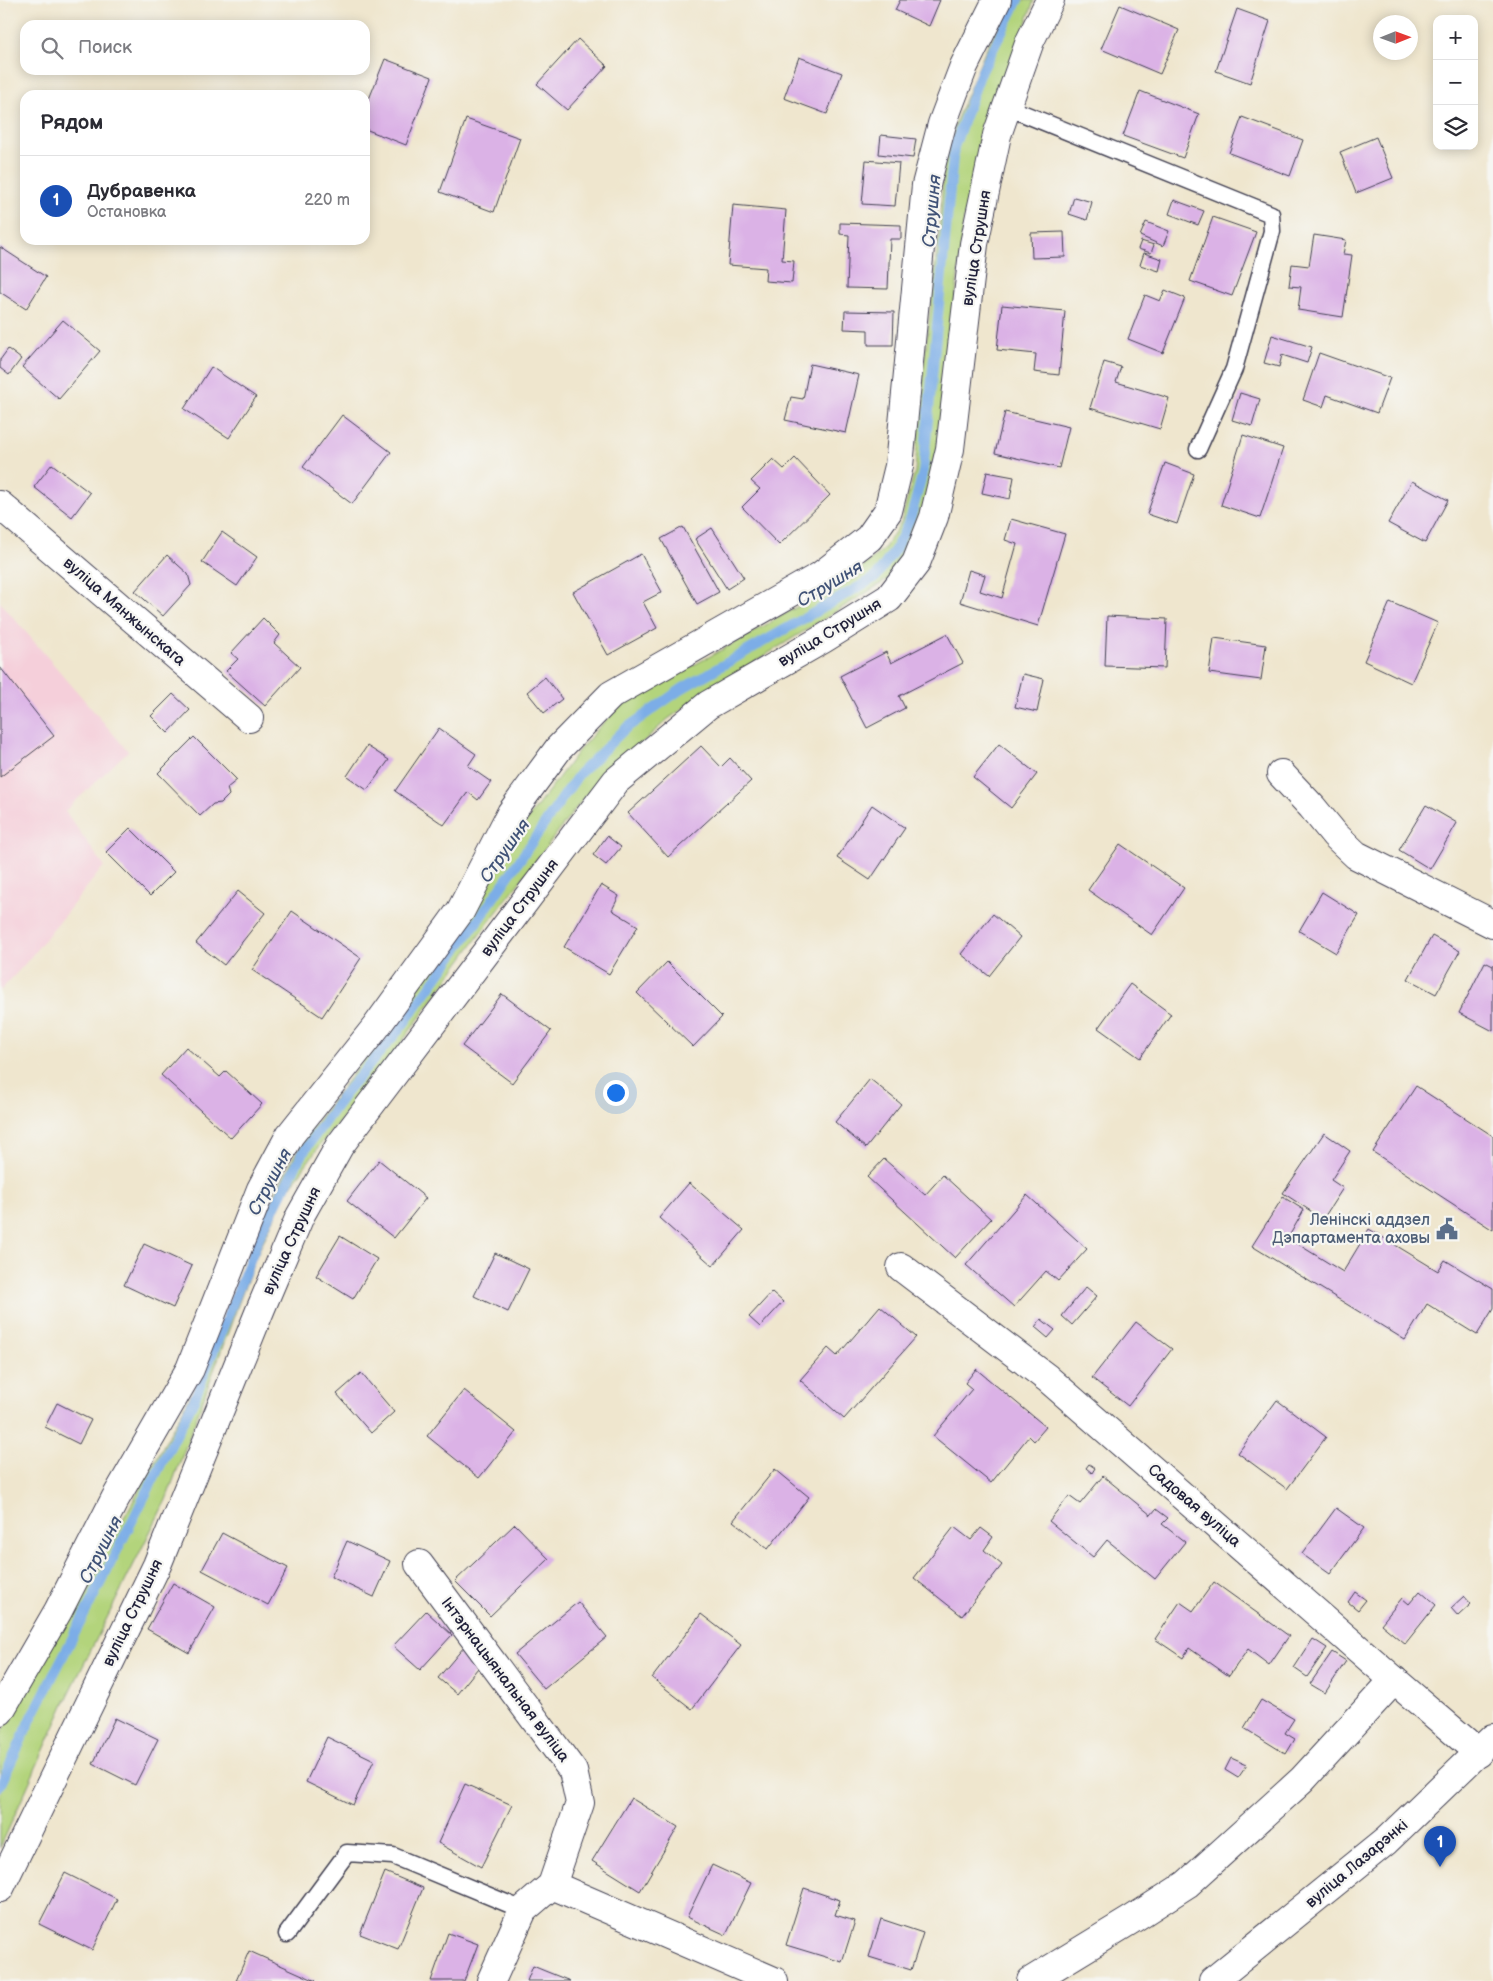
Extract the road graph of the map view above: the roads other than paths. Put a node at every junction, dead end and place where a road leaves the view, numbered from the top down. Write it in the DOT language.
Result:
graph roads {
  1 [pos="997,0"];
  2 [pos="1050,0"];
  3 [pos="1007,107"];
  4 [pos="1198,449"];
  5 [pos="0,505"];
  6 [pos="249,718"];
  7 [pos="1281,774"];
  8 [pos="1493,924"];
  9 [pos="901,1267"];
  10 [pos="419,1564"];
  11 [pos="1394,1680"];
  12 [pos="0,1712"];
  13 [pos="1486,1746"];
  14 [pos="552,1885"];
  15 [pos="0,1888"];
  16 [pos="523,1910"];
  17 [pos="287,1934"];
  18 [pos="491,1981"];
  19 [pos="774,1981"];
  20 [pos="1031,1981"];
  21 [pos="1214,1981"];
  1 -- 12 [label="street"];
  2 -- 3 [label="street, вуліца Струшня"];
  3 -- 4 [label="lane"];
  3 -- 15 [label="street, вуліца Струшня"];
  5 -- 6 [label="street, вуліца Мянжынскага"];
  7 -- 8 [label="street"];
  9 -- 11 [label="street, Садовая вуліца"];
  10 -- 14 [label="street, Інтэрнацыянальная вуліца"];
  11 -- 13 [label="street, Садовая вуліца"];
  11 -- 20 [label="street"];
  13 -- 21 [label="street, вуліца Лазарэнкі"];
  14 -- 16 [label="street"];
  14 -- 19 [label="street"];
  16 -- 17 [label="lane"];
  16 -- 18 [label="street"];
}
